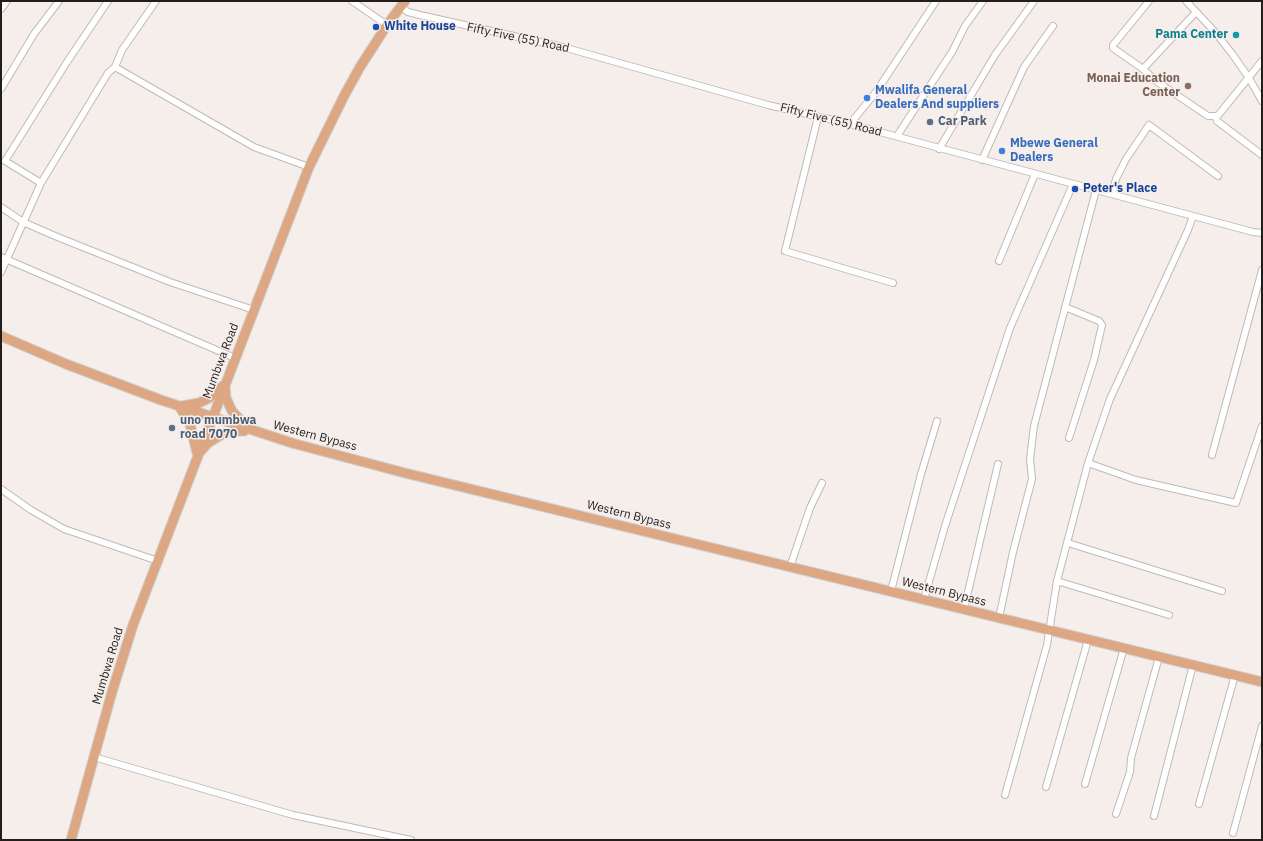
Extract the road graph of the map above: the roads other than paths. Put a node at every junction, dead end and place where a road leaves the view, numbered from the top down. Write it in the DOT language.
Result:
graph roads {
  1 [pos="7,1"];
  2 [pos="59,1"];
  3 [pos="108,1"];
  4 [pos="156,1"];
  5 [pos="352,1"];
  6 [pos="936,1"];
  7 [pos="983,1"];
  8 [pos="1034,1"];
  9 [pos="1149,1"];
  10 [pos="1186,1"];
  11 [pos="403,4"];
  12 [pos="1,10"];
  13 [pos="1196,12"];
  14 [pos="387,25"];
  15 [pos="1053,26"];
  16 [pos="1262,61"];
  17 [pos="114,67"];
  18 [pos="1143,69"];
  19 [pos="1249,78"];
  20 [pos="1,89"];
  21 [pos="1262,101"];
  22 [pos="1217,116"];
  23 [pos="818,117"];
  24 [pos="850,124"];
  25 [pos="897,136"];
  26 [pos="939,149"];
  27 [pos="1262,155"];
  28 [pos="3,159"];
  29 [pos="982,160"];
  30 [pos="309,167"];
  31 [pos="1035,174"];
  32 [pos="1218,176"];
  33 [pos="41,182"];
  34 [pos="1073,184"];
  35 [pos="1096,190"];
  36 [pos="1112,193"];
  37 [pos="1,207"];
  38 [pos="1193,216"];
  39 [pos="23,222"];
  40 [pos="1261,231"];
  41 [pos="4,258"];
  42 [pos="999,261"];
  43 [pos="1262,270"];
  44 [pos="1,272"];
  45 [pos="893,283"];
  46 [pos="1065,307"];
  47 [pos="254,310"];
  48 [pos="1,336"];
  49 [pos="235,358"];
  50 [pos="225,384"];
  51 [pos="179,406"];
  52 [pos="212,418"];
  53 [pos="937,421"];
  54 [pos="1262,426"];
  55 [pos="251,431"];
  56 [pos="1069,438"];
  57 [pos="1212,454"];
  58 [pos="198,455"];
  59 [pos="1088,463"];
  60 [pos="998,464"];
  61 [pos="822,483"];
  62 [pos="1,489"];
  63 [pos="1068,543"];
  64 [pos="158,561"];
  65 [pos="790,566"];
  66 [pos="1057,581"];
  67 [pos="891,591"];
  68 [pos="1222,591"];
  69 [pos="924,599"];
  70 [pos="964,609"];
  71 [pos="1169,615"];
  72 [pos="1000,618"];
  73 [pos="1050,630"];
  74 [pos="1088,640"];
  75 [pos="1124,648"];
  76 [pos="1159,657"];
  77 [pos="1193,665"];
  78 [pos="1235,676"];
  79 [pos="1262,682"];
  80 [pos="1262,726"];
  81 [pos="94,757"];
  82 [pos="1085,784"];
  83 [pos="1046,787"];
  84 [pos="1005,795"];
  85 [pos="1199,804"];
  86 [pos="1116,814"];
  87 [pos="1154,816"];
  88 [pos="1233,833"];
  89 [pos="71,840"];
  90 [pos="411,840"];
  1 -- 12 [label="street"];
  2 -- 20 [label="street"];
  3 -- 28 [label="street"];
  4 -- 17 [label="street"];
  5 -- 14 [label="street"];
  6 -- 24 [label="street"];
  7 -- 25 [label="street"];
  8 -- 26 [label="street"];
  9 -- 18 [label="street"];
  10 -- 13 [label="street"];
  11 -- 14 [label="main road, Mumbwa Road"];
  11 -- 23 [label="street, Fifty Five (55) Road"];
  13 -- 18 [label="street"];
  13 -- 19 [label="street"];
  14 -- 30 [label="main road, Mumbwa Road"];
  15 -- 29 [label="street"];
  16 -- 19 [label="street"];
  17 -- 30 [label="street"];
  17 -- 33 [label="street"];
  18 -- 22 [label="street"];
  19 -- 21 [label="street"];
  19 -- 22 [label="street"];
  22 -- 27 [label="street"];
  23 -- 24 [label="street, Fifty Five (55) Road"];
  23 -- 45 [label="street"];
  24 -- 25 [label="street, Fifty Five (55) Road"];
  25 -- 26 [label="street, Fifty Five (55) Road"];
  26 -- 29 [label="street, Fifty Five (55) Road"];
  28 -- 33 [label="street"];
  29 -- 31 [label="street, Fifty Five (55) Road"];
  30 -- 47 [label="main road, Mumbwa Road"];
  31 -- 34 [label="street, Fifty Five (55) Road"];
  31 -- 42 [label="street"];
  32 -- 36 [label="street"];
  33 -- 39 [label="street"];
  34 -- 35 [label="street, Fifty Five (55) Road"];
  34 -- 69 [label="street"];
  35 -- 36 [label="street, Fifty Five (55) Road"];
  35 -- 46 [label="street"];
  36 -- 38 [label="street, Fifty Five (55) Road"];
  37 -- 39 [label="street"];
  38 -- 40 [label="street, Fifty Five (55) Road"];
  38 -- 59 [label="street"];
  39 -- 41 [label="street"];
  39 -- 47 [label="street"];
  41 -- 44 [label="street"];
  41 -- 49 [label="street"];
  43 -- 57 [label="street"];
  46 -- 56 [label="street"];
  46 -- 72 [label="street"];
  47 -- 49 [label="main road, Mumbwa Road"];
  48 -- 51 [label="main road, Western Bypass"];
  49 -- 50 [label="main road, Mumbwa Road"];
  50 -- 51 [label="main road"];
  50 -- 52 [label="main road, Mumbwa Road"];
  50 -- 55 [label="main road"];
  51 -- 52 [label="main road, Western Bypass"];
  51 -- 58 [label="main road"];
  52 -- 55 [label="main road, Western Bypass"];
  52 -- 58 [label="main road, Mumbwa Road"];
  53 -- 67 [label="street"];
  54 -- 59 [label="street"];
  55 -- 58 [label="main road"];
  55 -- 65 [label="main road, Western Bypass"];
  58 -- 64 [label="main road, Mumbwa Road"];
  59 -- 63 [label="street"];
  60 -- 70 [label="street"];
  61 -- 65 [label="street"];
  62 -- 64 [label="street"];
  63 -- 66 [label="street"];
  63 -- 68 [label="street"];
  64 -- 81 [label="main road, Mumbwa Road"];
  65 -- 67 [label="main road, Western Bypass"];
  66 -- 71 [label="street"];
  66 -- 73 [label="street"];
  67 -- 69 [label="main road, Western Bypass"];
  69 -- 70 [label="main road, Western Bypass"];
  70 -- 72 [label="main road, Western Bypass"];
  72 -- 73 [label="main road, Western Bypass"];
  73 -- 74 [label="main road, Western Bypass"];
  73 -- 84 [label="street"];
  74 -- 75 [label="main road, Western Bypass"];
  74 -- 83 [label="street"];
  75 -- 76 [label="main road, Western Bypass"];
  75 -- 82 [label="street"];
  76 -- 77 [label="main road, Western Bypass"];
  76 -- 86 [label="street"];
  77 -- 78 [label="main road, Western Bypass"];
  77 -- 87 [label="street"];
  78 -- 79 [label="main road, Western Bypass"];
  78 -- 85 [label="street"];
  80 -- 88 [label="street"];
  81 -- 89 [label="main road, Mumbwa Road"];
  81 -- 90 [label="street"];
}
